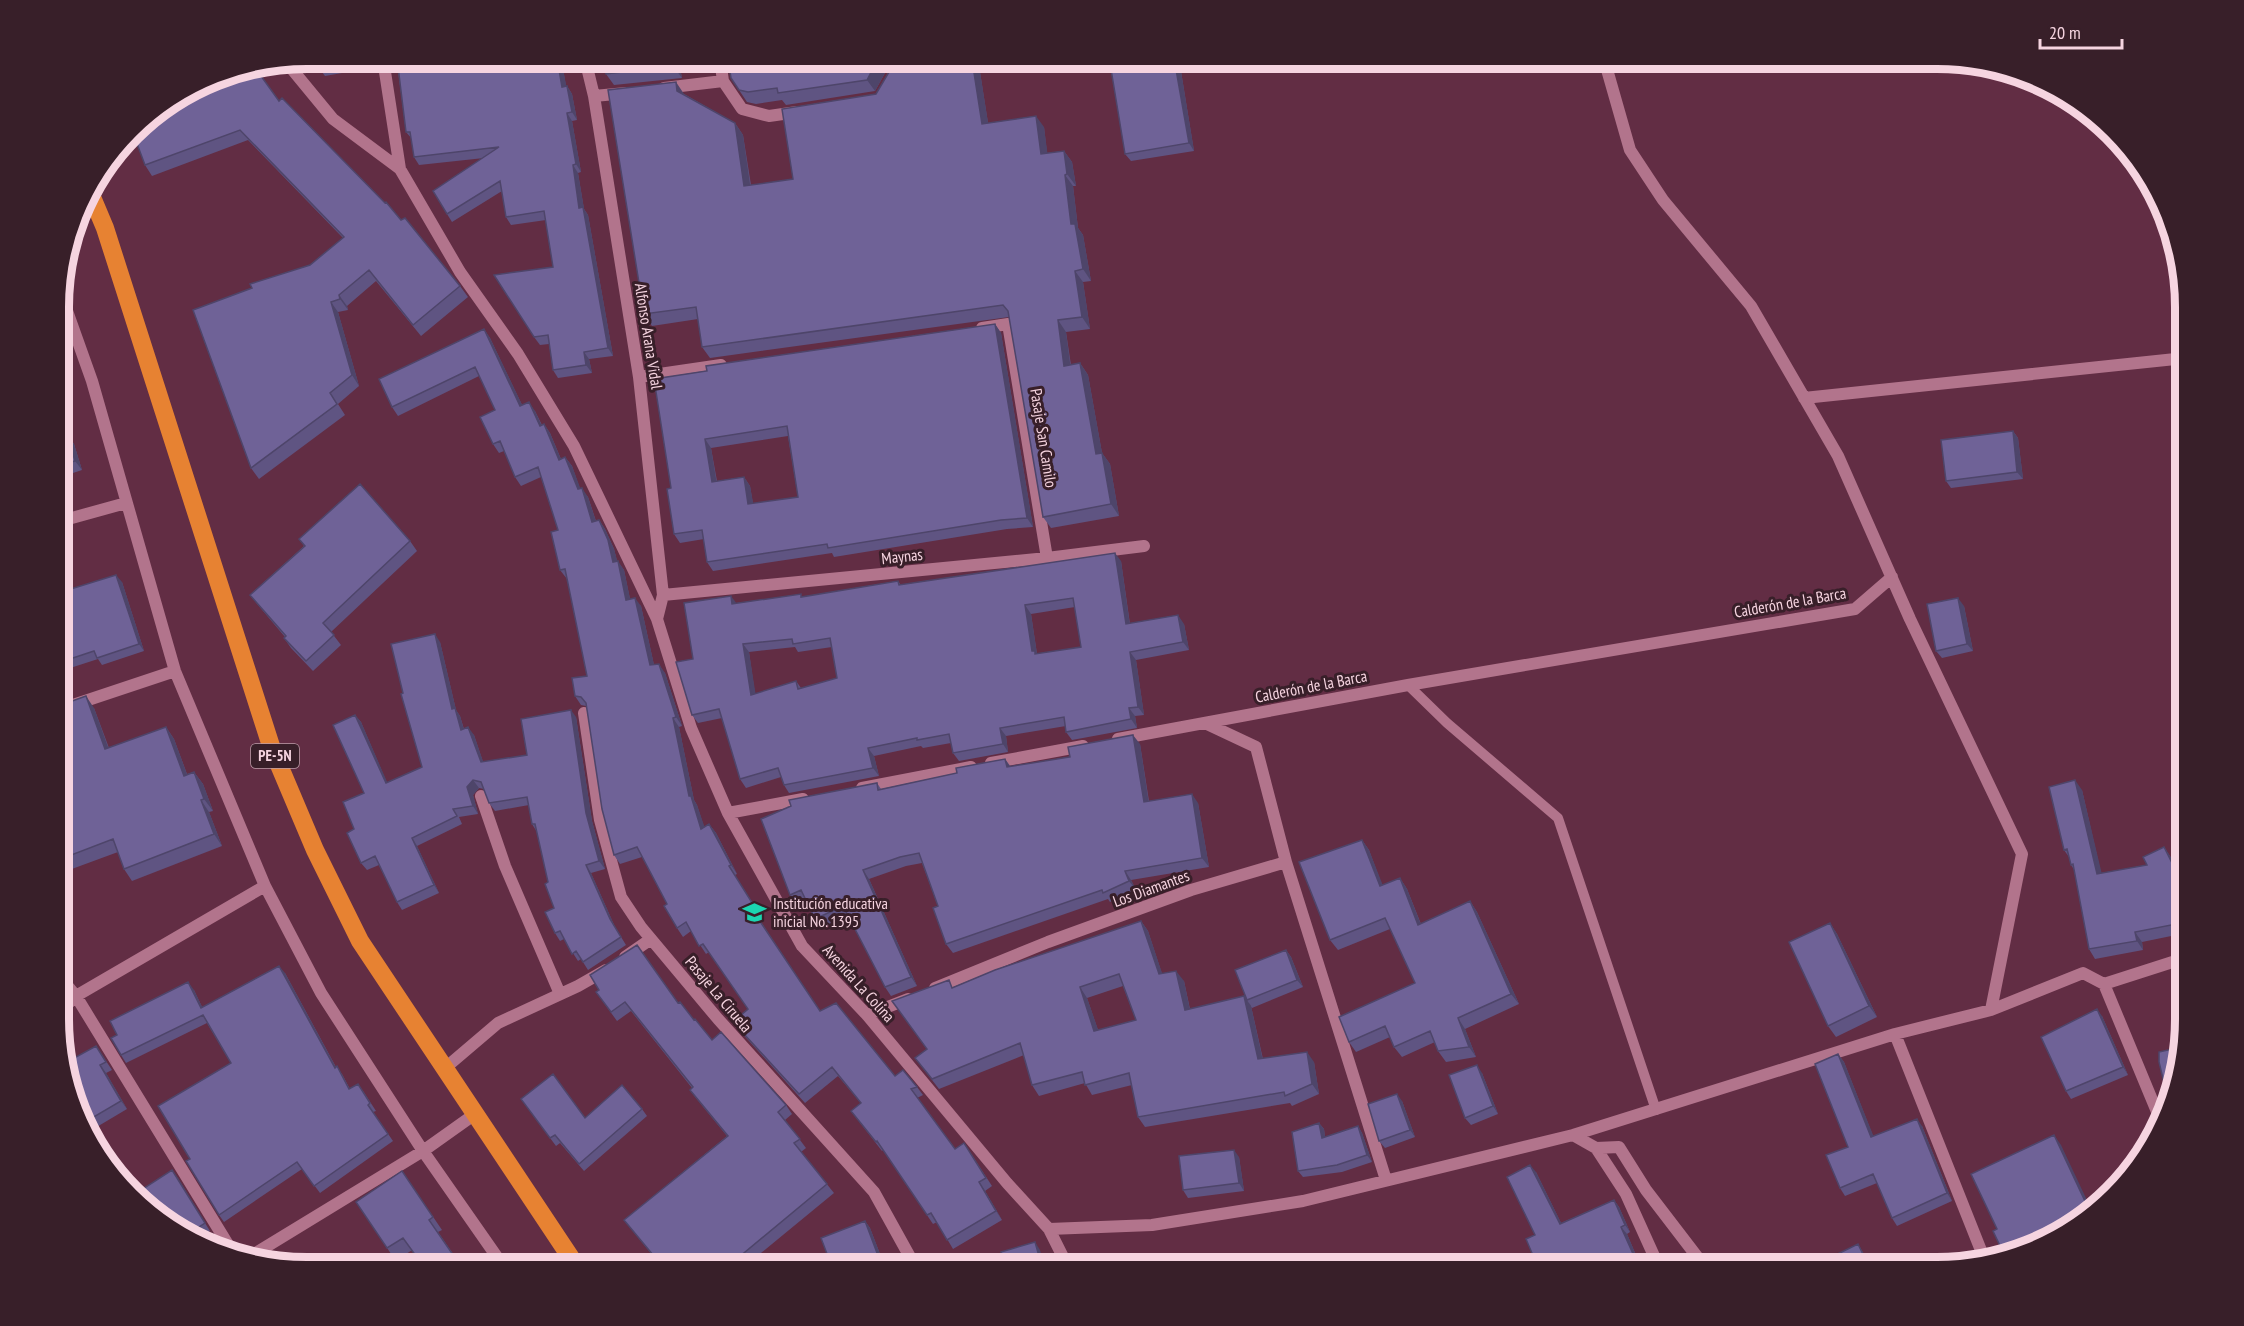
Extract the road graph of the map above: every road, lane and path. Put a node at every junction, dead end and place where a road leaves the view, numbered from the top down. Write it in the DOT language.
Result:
graph roads {
  1 [pos="385,69"];
  2 [pos="588,69"];
  3 [pos="721,69"];
  4 [pos="1607,69"];
  5 [pos="292,70"];
  6 [pos="723,81"];
  7 [pos="594,96"];
  8 [pos="813,109"];
  9 [pos="400,169"];
  10 [pos="94,202"];
  11 [pos="69,316"];
  12 [pos="974,329"];
  13 [pos="2175,359"];
  14 [pos="732,363"];
  15 [pos="639,377"];
  16 [pos="1804,398"];
  17 [pos="126,503"];
  18 [pos="69,519"];
  19 [pos="1144,546"];
  20 [pos="1047,558"];
  21 [pos="1892,577"];
  22 [pos="663,595"];
  23 [pos="657,619"];
  24 [pos="175,671"];
  25 [pos="1408,685"];
  26 [pos="69,706"];
  27 [pos="584,713"];
  28 [pos="1205,723"];
  29 [pos="844,791"];
  30 [pos="482,796"];
  31 [pos="821,796"];
  32 [pos="728,813"];
  33 [pos="1286,862"];
  34 [pos="265,886"];
  35 [pos="651,939"];
  36 [pos="2175,961"];
  37 [pos="2104,984"];
  38 [pos="69,988"];
  39 [pos="560,993"];
  40 [pos="76,996"];
  41 [pos="69,1003"];
  42 [pos="1991,1010"];
  43 [pos="867,1015"];
  44 [pos="1895,1034"];
  45 [pos="444,1069"];
  46 [pos="1656,1110"];
  47 [pos="2157,1111"];
  48 [pos="475,1114"];
  49 [pos="1573,1135"];
  50 [pos="1596,1148"];
  51 [pos="423,1151"];
  52 [pos="1386,1180"];
  53 [pos="1049,1229"];
  54 [pos="227,1243"];
  55 [pos="259,1252"];
  56 [pos="1982,1252"];
  57 [pos="496,1257"];
  58 [pos="570,1257"];
  59 [pos="910,1257"];
  60 [pos="1063,1257"];
  61 [pos="1654,1257"];
  62 [pos="1697,1257"];
  1 -- 9 [label="street"];
  2 -- 7 [label="street, Alfonso Arana Vidal"];
  3 -- 6 [label="street"];
  4 -- 16 [label="street"];
  5 -- 9 [label="street"];
  6 -- 7 [label="street"];
  6 -- 8 [label="street"];
  7 -- 15 [label="street, Alfonso Arana Vidal"];
  9 -- 23 [label="street, Avenida La Colina"];
  10 -- 45 [label="highway, PE-5N"];
  11 -- 17 [label="street"];
  12 -- 20 [label="street, Pasaje San Camilo"];
  13 -- 16 [label="street"];
  14 -- 15 [label="street"];
  15 -- 22 [label="street, Alfonso Arana Vidal"];
  16 -- 21 [label="street"];
  17 -- 18 [label="street"];
  17 -- 24 [label="street"];
  19 -- 20 [label="street, Maynas"];
  20 -- 22 [label="street, Maynas"];
  21 -- 25 [label="street, Calderón de la Barca"];
  21 -- 42 [label="street"];
  22 -- 23 [label="street, Alfonso Arana Vidal"];
  23 -- 32 [label="street, Avenida La Colina"];
  24 -- 26 [label="street"];
  24 -- 34 [label="street"];
  25 -- 28 [label="street, Calderón de la Barca"];
  25 -- 46 [label="lane"];
  27 -- 35 [label="street, Pasaje La Ciruela"];
  28 -- 29 [label="street, Calderón de la Barca"];
  28 -- 33 [label="street"];
  30 -- 39 [label="street"];
  31 -- 32 [label="street"];
  32 -- 43 [label="street, Avenida La Colina"];
  33 -- 43 [label="street, Los Diamantes"];
  33 -- 52 [label="street"];
  34 -- 40 [label="street"];
  34 -- 51 [label="street"];
  35 -- 39 [label="street"];
  35 -- 59 [label="street, Pasaje La Ciruela"];
  36 -- 37 [label="street"];
  37 -- 42 [label="street"];
  37 -- 47 [label="street"];
  38 -- 40 [label="street"];
  39 -- 45 [label="street"];
  40 -- 41 [label="street"];
  40 -- 54 [label="street"];
  42 -- 44 [label="street"];
  43 -- 53 [label="street, Avenida La Colina"];
  44 -- 46 [label="street"];
  44 -- 56 [label="street"];
  45 -- 48 [label="highway, PE-5N"];
  46 -- 49 [label="street"];
  48 -- 51 [label="street"];
  48 -- 58 [label="highway, PE-5N"];
  49 -- 50 [label="street"];
  49 -- 52 [label="street"];
  50 -- 61 [label="street"];
  50 -- 62 [label="street"];
  51 -- 55 [label="street"];
  51 -- 57 [label="street"];
  52 -- 53 [label="street"];
  53 -- 60 [label="street, Avenida La Colina"];
}
